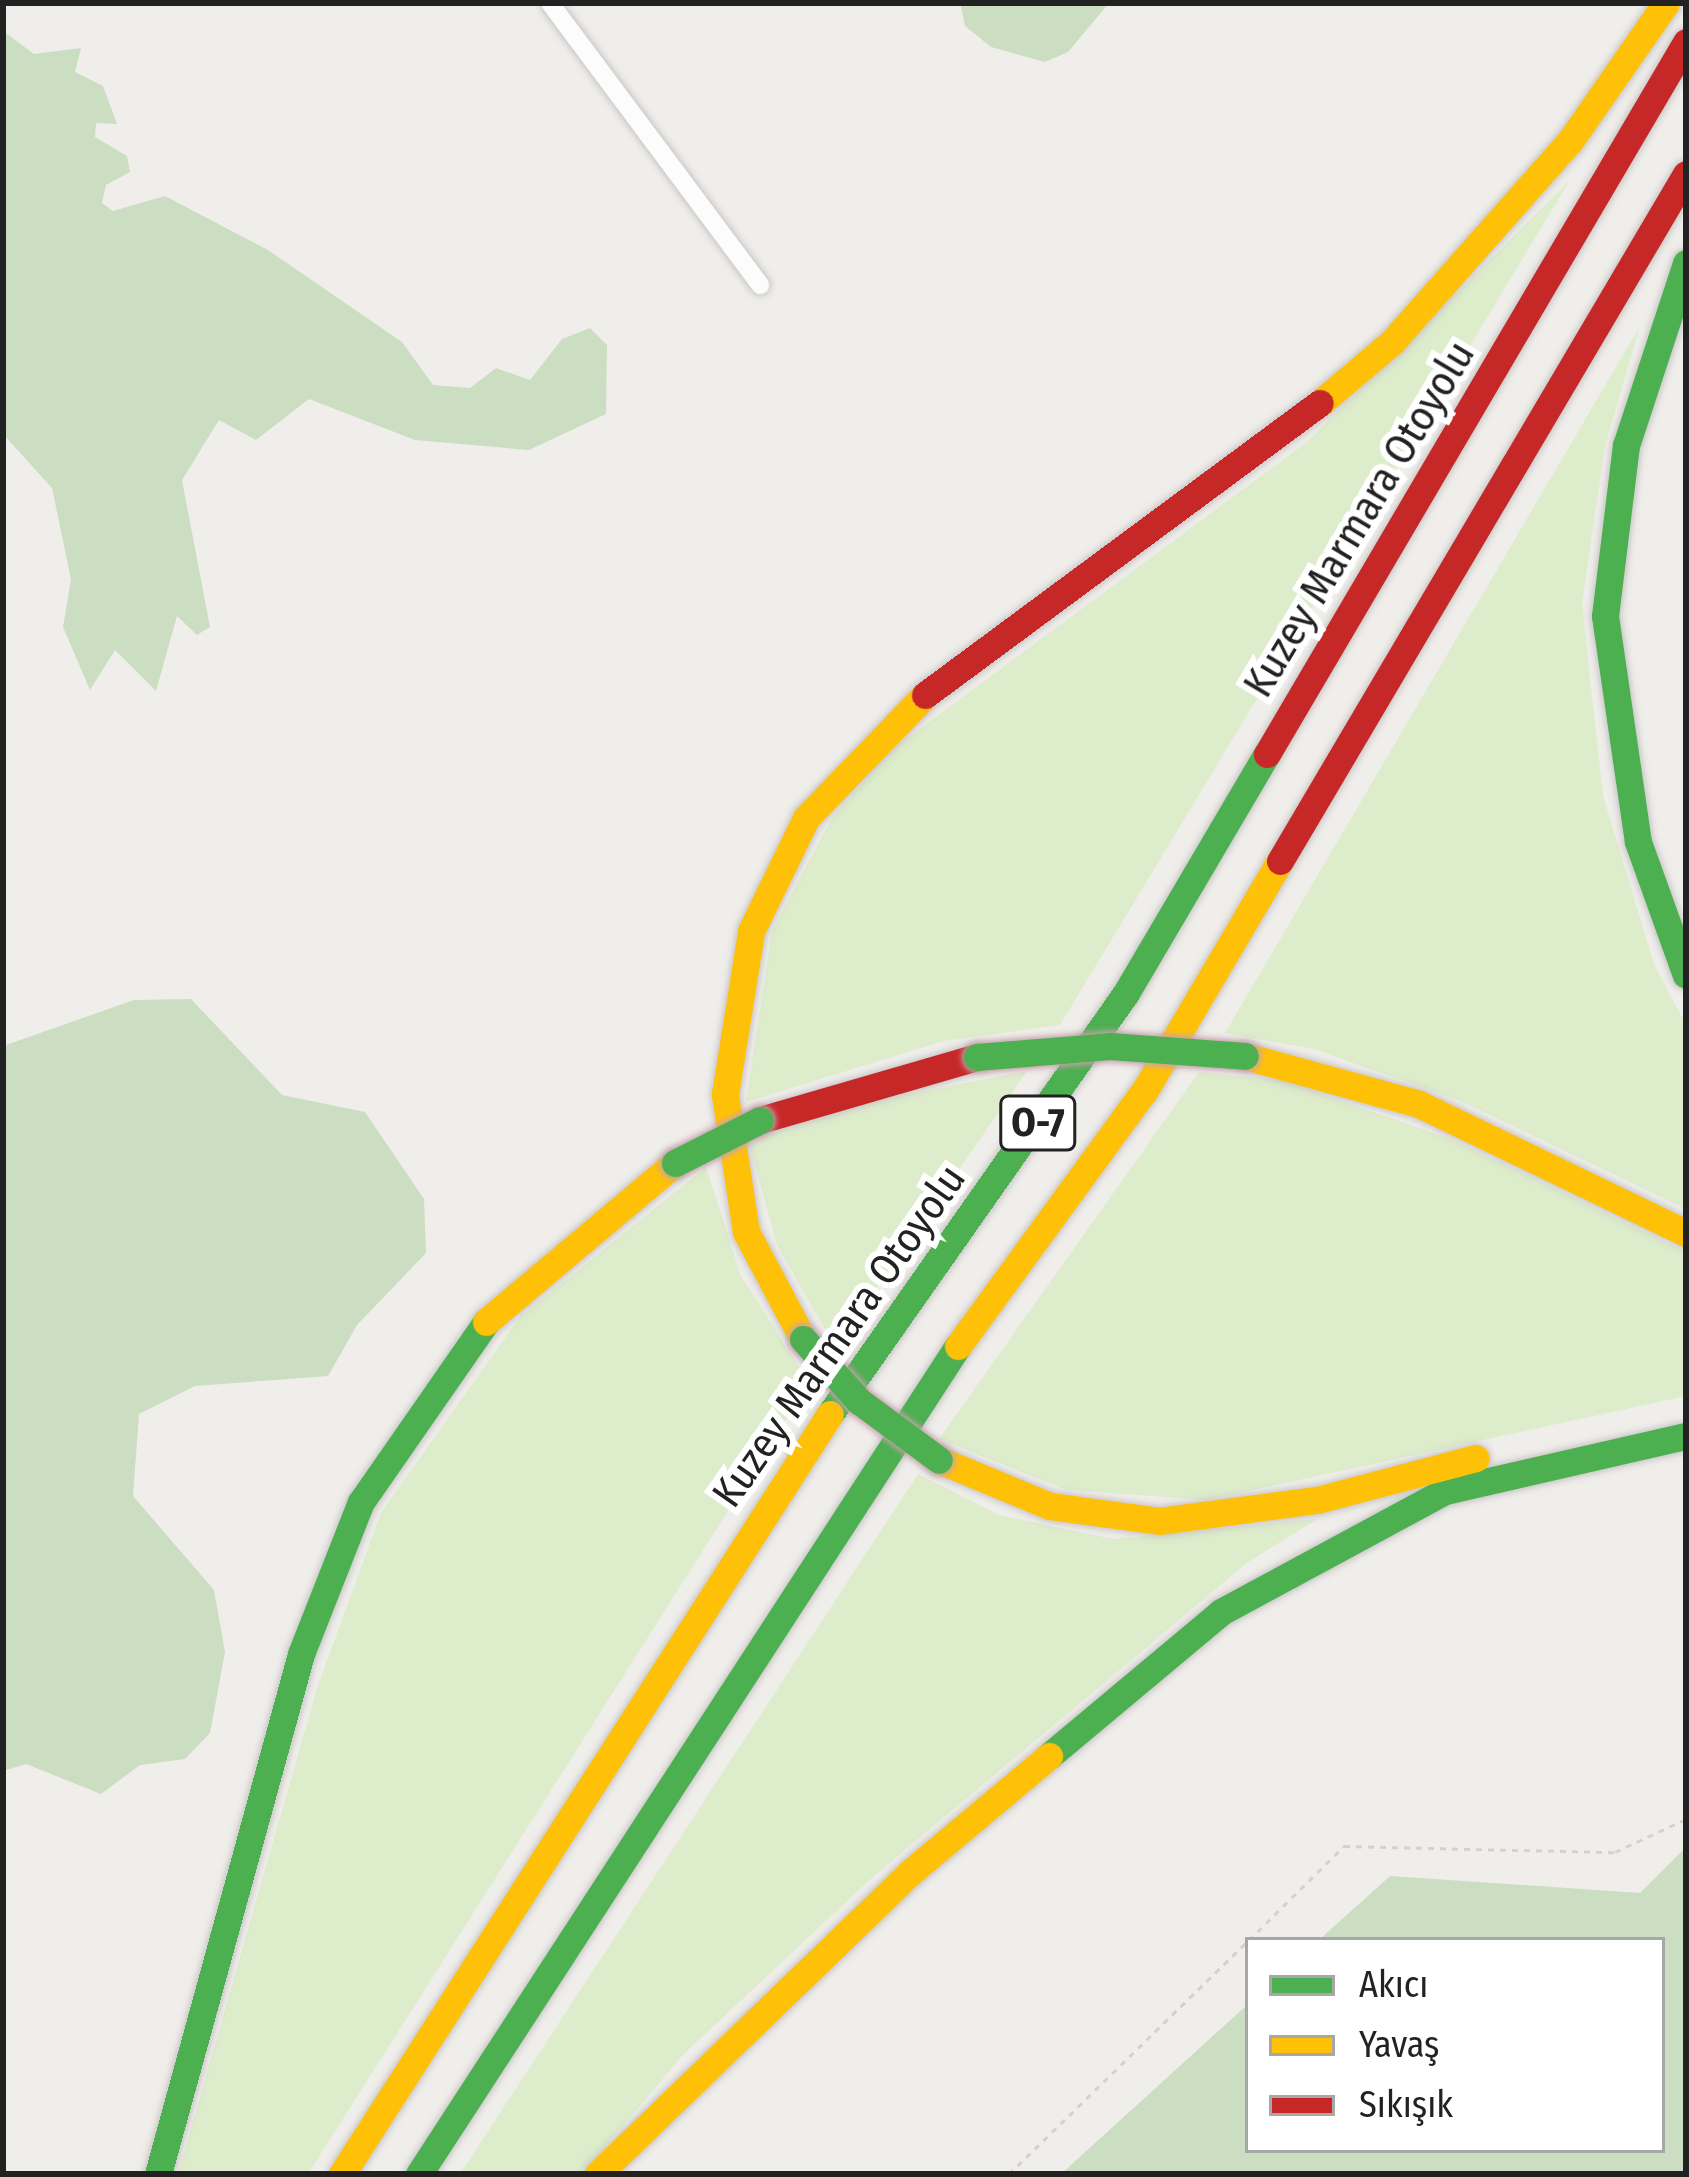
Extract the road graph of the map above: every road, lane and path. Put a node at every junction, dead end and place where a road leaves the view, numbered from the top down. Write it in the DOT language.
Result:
graph roads {
  1 [pos="550,3"];
  2 [pos="1666,3"];
  3 [pos="1686,42"];
  4 [pos="1686,174"];
  5 [pos="1686,263"];
  6 [pos="760,285"];
  7 [pos="1686,975"];
  8 [pos="1686,1232"];
  9 [pos="1686,1419"];
  10 [pos="1686,1436"];
  11 [pos="1686,1819"];
  12 [pos="1252,1937"];
  13 [pos="1245,1944"];
  14 [pos="158,2174"];
  15 [pos="342,2174"];
  16 [pos="418,2174"];
  17 [pos="598,2174"];
  18 [pos="1009,2174"];
  1 -- 6 [label="street"];
  2 -- 9 [label="highway, bridge"];
  3 -- 15 [label="highway, Kuzey Marmara Otoyolu / O-7"];
  4 -- 16 [label="highway, O-7"];
  5 -- 7 [label="highway"];
  8 -- 14 [label="highway, bridge"];
  10 -- 17 [label="highway"];
  11 -- 12 [label="path"];
  13 -- 18 [label="path"];
}
